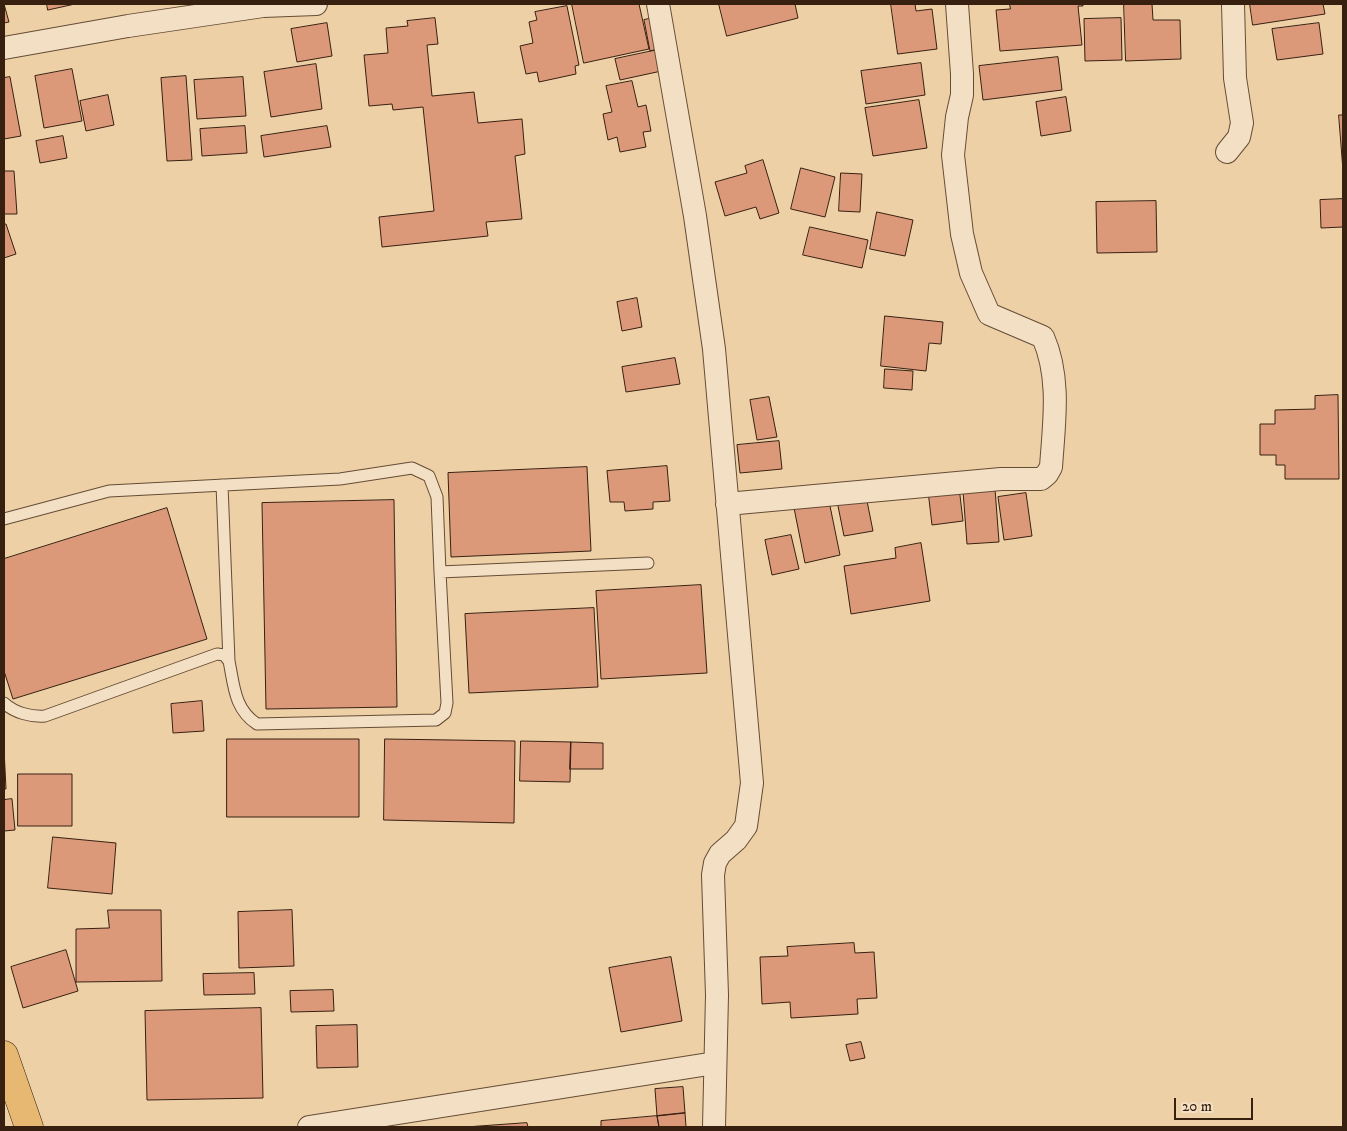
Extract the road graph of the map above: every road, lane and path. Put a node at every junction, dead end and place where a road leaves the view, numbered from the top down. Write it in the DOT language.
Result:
graph roads {
  1 [pos="312,4"];
  2 [pos="658,4"];
  3 [pos="957,4"];
  4 [pos="1233,4"];
  5 [pos="4,48"];
  6 [pos="1227,152"];
  7 [pos="222,485"];
  8 [pos="727,504"];
  9 [pos="4,519"];
  10 [pos="648,563"];
  11 [pos="440,572"];
  12 [pos="229,661"];
  13 [pos="4,703"];
  14 [pos="4,1055"];
  15 [pos="716,1063"];
  16 [pos="29,1127"];
  17 [pos="309,1127"];
  18 [pos="714,1127"];
  1 -- 5 [label="street"];
  2 -- 8 [label="street"];
  3 -- 8 [label="street"];
  4 -- 6 [label="street"];
  7 -- 9 [label="lane"];
  7 -- 11 [label="lane"];
  7 -- 12 [label="lane"];
  8 -- 15 [label="street"];
  10 -- 11 [label="lane"];
  11 -- 12 [label="lane"];
  12 -- 13 [label="lane"];
  14 -- 16 [label="highway"];
  15 -- 17 [label="street"];
  15 -- 18 [label="street"];
}
